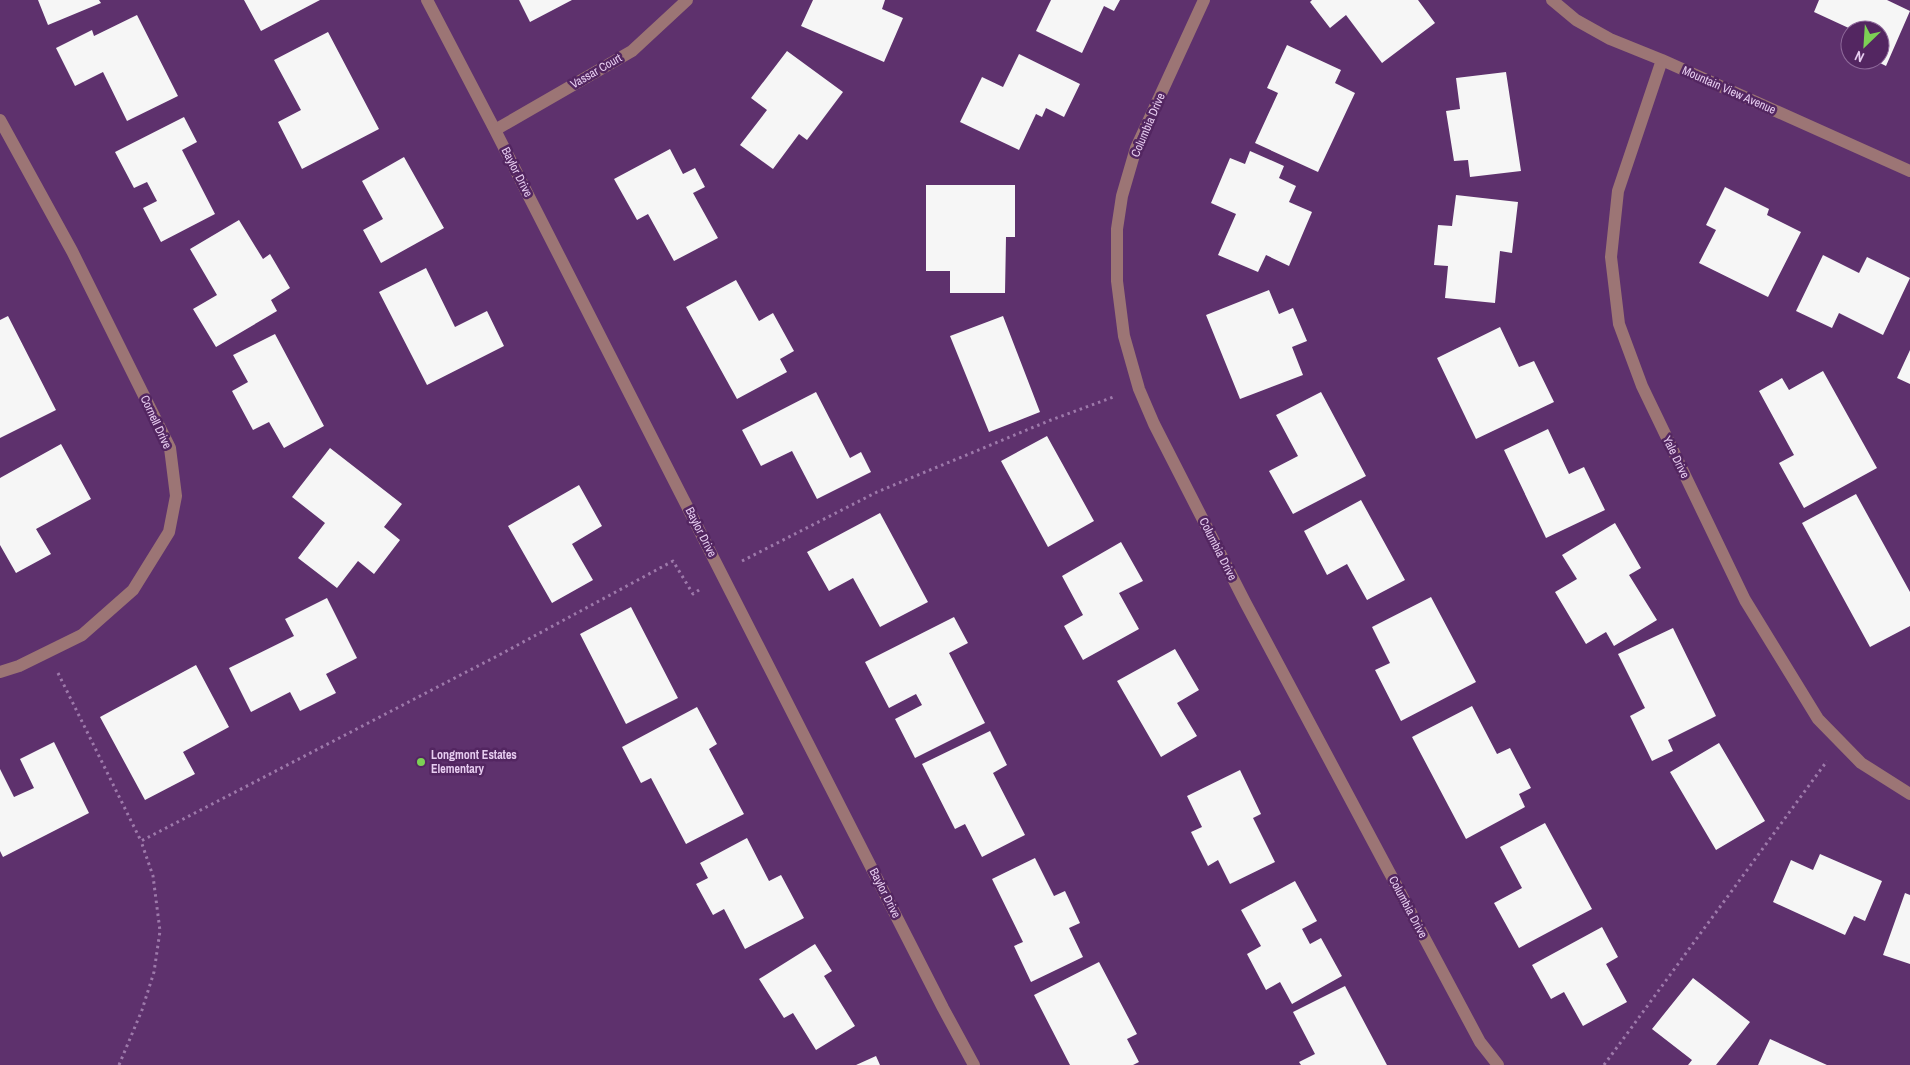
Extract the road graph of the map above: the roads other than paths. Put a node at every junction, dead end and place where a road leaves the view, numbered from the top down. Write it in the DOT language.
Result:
graph roads {
  1 [pos="427,0"];
  2 [pos="687,0"];
  3 [pos="1204,0"];
  4 [pos="1552,0"];
  5 [pos="1662,60"];
  6 [pos="0,120"];
  7 [pos="495,130"];
  8 [pos="1910,171"];
  9 [pos="0,672"];
  10 [pos="1910,794"];
  11 [pos="974,1065"];
  12 [pos="1498,1065"];
  1 -- 7 [label="street, Baylor Drive"];
  2 -- 7 [label="street, Vassar Court"];
  3 -- 12 [label="street, Columbia Drive"];
  4 -- 5 [label="street, Mountain View Avenue"];
  5 -- 8 [label="street, Mountain View Avenue"];
  5 -- 10 [label="street, Yale Drive"];
  6 -- 9 [label="street, Cornell Drive"];
  7 -- 11 [label="street, Baylor Drive"];
}
